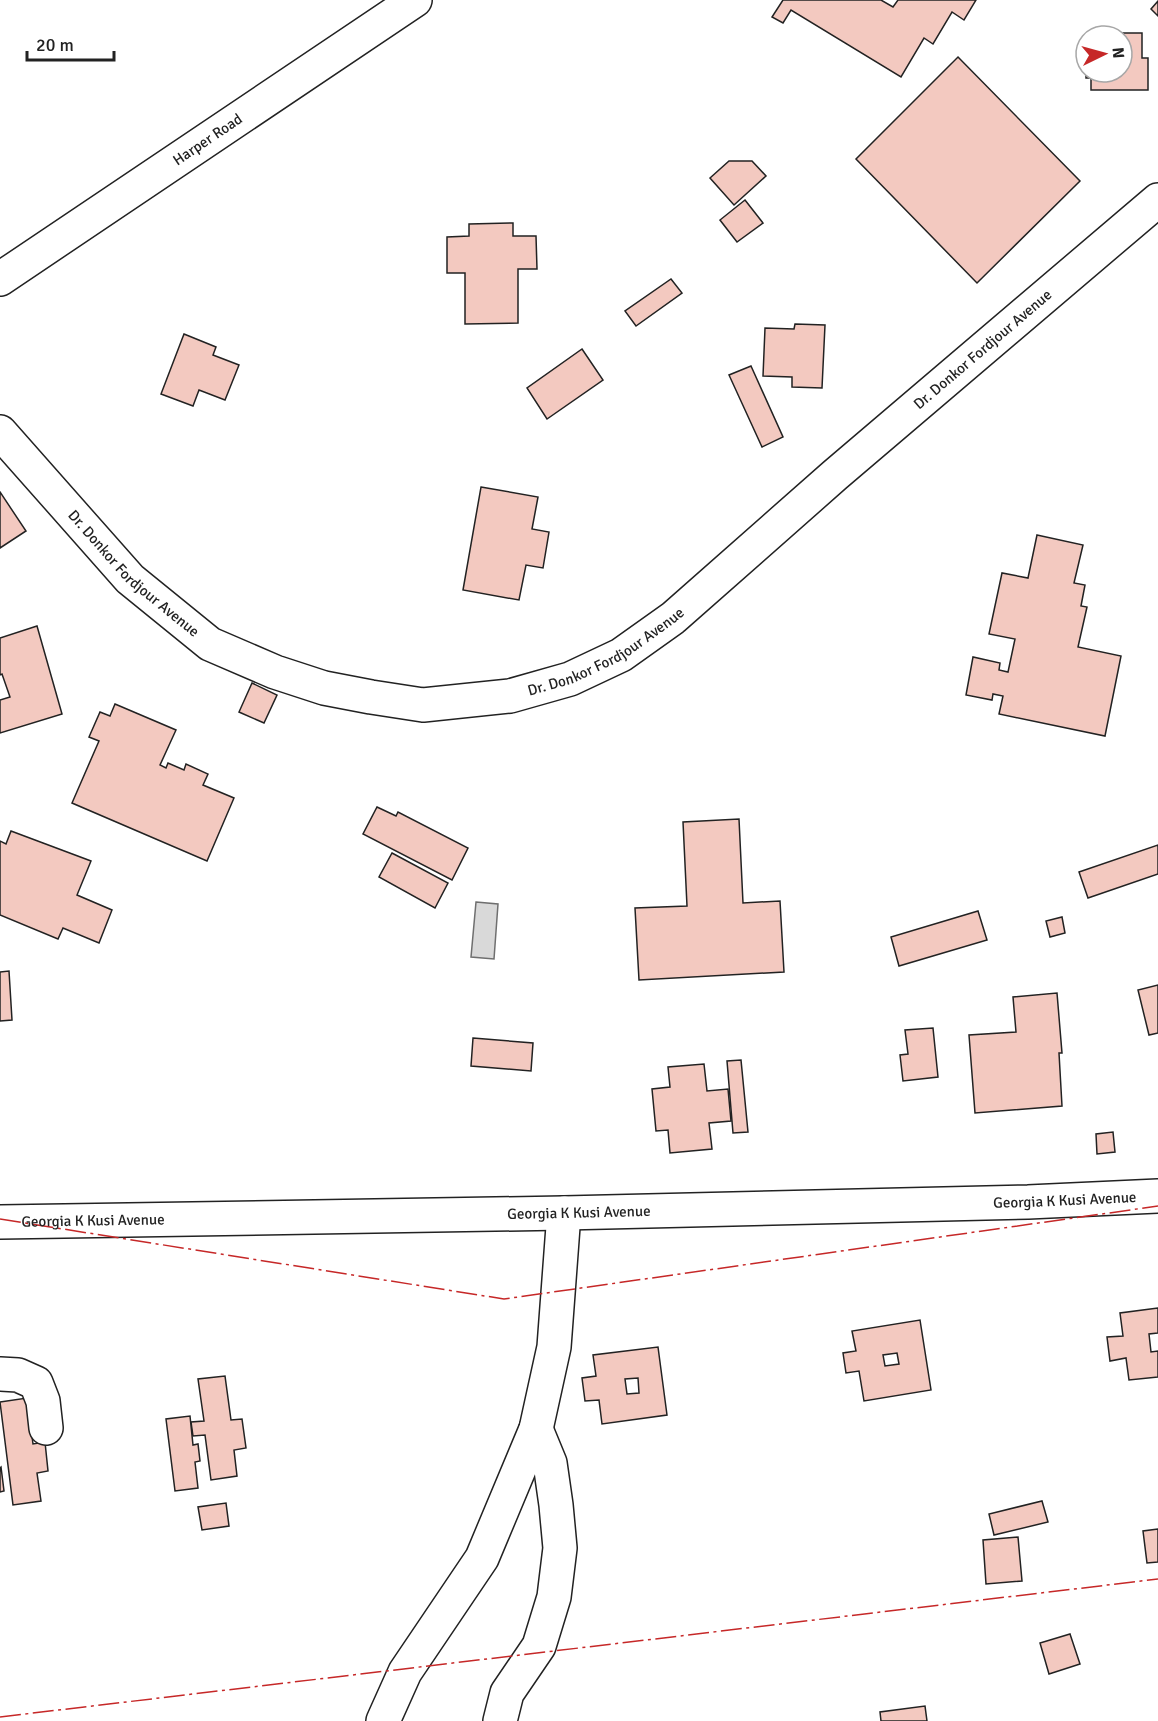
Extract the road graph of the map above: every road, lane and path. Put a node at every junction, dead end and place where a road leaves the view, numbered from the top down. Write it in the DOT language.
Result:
graph roads {
  1 [pos="415,0"];
  2 [pos="1158,200"];
  3 [pos="0,279"];
  4 [pos="0,432"];
  5 [pos="1158,1196"];
  6 [pos="564,1214"];
  7 [pos="0,1222"];
  8 [pos="0,1374"];
  9 [pos="46,1428"];
  10 [pos="536,1429"];
  11 [pos="383,1721"];
  12 [pos="500,1721"];
  1 -- 3 [label="street, Harper Road"];
  2 -- 4 [label="street, Dr. Donkor Fordjour Avenue"];
  5 -- 6 [label="street, Georgia K Kusi Avenue"];
  6 -- 7 [label="street, Georgia K Kusi Avenue"];
  6 -- 10 [label="street"];
  8 -- 9 [label="street"];
  10 -- 11 [label="street"];
  10 -- 12 [label="street"];
}
